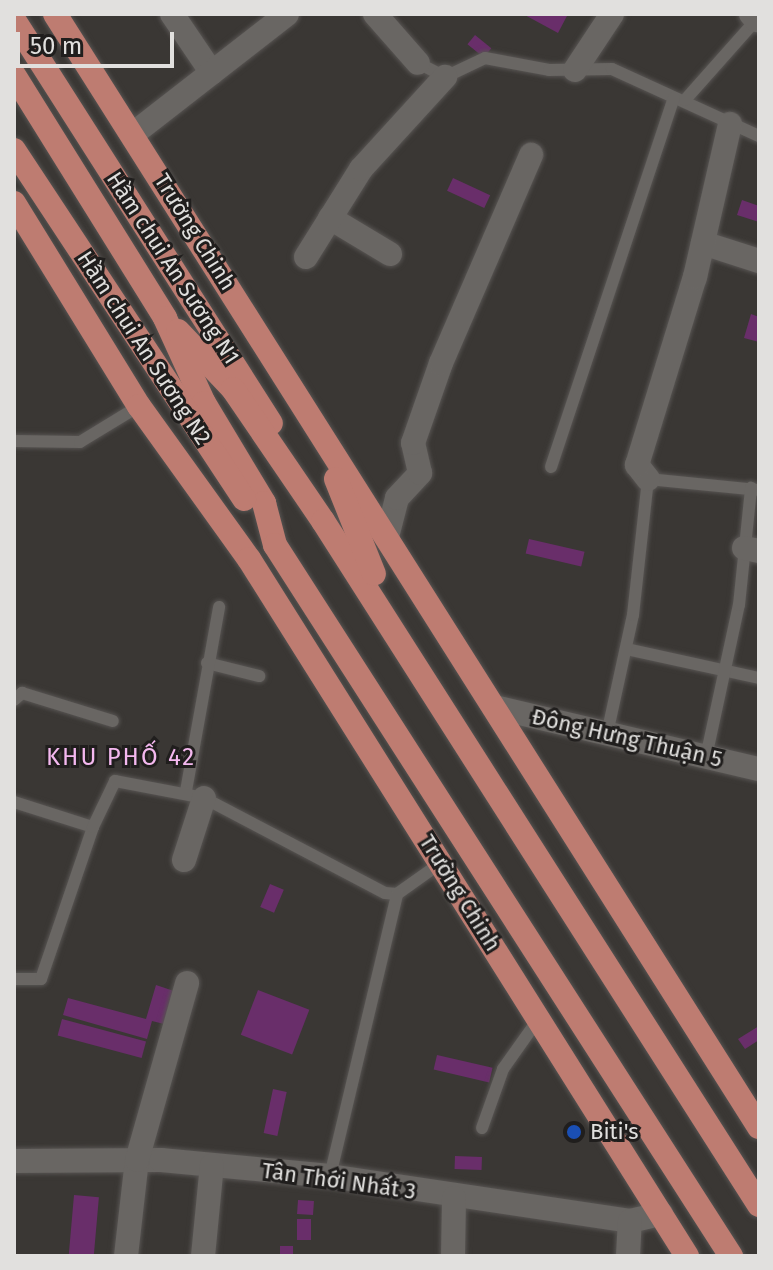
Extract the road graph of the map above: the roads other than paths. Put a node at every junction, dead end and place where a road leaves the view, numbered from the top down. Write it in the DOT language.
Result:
graph roads {
  1 [pos="55,14"];
  2 [pos="172,14"];
  3 [pos="287,14"];
  4 [pos="375,14"];
  5 [pos="612,14"];
  6 [pos="755,17"];
  7 [pos="14,20"];
  8 [pos="418,63"];
  9 [pos="575,70"];
  10 [pos="212,73"];
  11 [pos="14,75"];
  12 [pos="445,77"];
  13 [pos="680,99"];
  14 [pos="730,124"];
  15 [pos="133,134"];
  16 [pos="759,136"];
  17 [pos="14,150"];
  18 [pos="531,155"];
  19 [pos="14,203"];
  20 [pos="330,218"];
  21 [pos="703,243"];
  22 [pos="390,254"];
  23 [pos="306,257"];
  24 [pos="759,261"];
  25 [pos="165,318"];
  26 [pos="139,406"];
  27 [pos="14,441"];
  28 [pos="328,454"];
  29 [pos="551,467"];
  30 [pos="648,479"];
  31 [pos="755,489"];
  32 [pos="323,521"];
  33 [pos="229,532"];
  34 [pos="387,537"];
  35 [pos="275,545"];
  36 [pos="752,549"];
  37 [pos="309,597"];
  38 [pos="219,607"];
  39 [pos="405,645"];
  40 [pos="626,649"];
  41 [pos="207,663"];
  42 [pos="723,670"];
  43 [pos="259,676"];
  44 [pos="759,678"];
  45 [pos="14,700"];
  46 [pos="494,707"];
  47 [pos="113,721"];
  48 [pos="607,734"];
  49 [pos="706,757"];
  50 [pos="759,769"];
  51 [pos="195,795"];
  52 [pos="14,802"];
  53 [pos="93,827"];
  54 [pos="184,860"];
  55 [pos="442,862"];
  56 [pos="397,894"];
  57 [pos="14,979"];
  58 [pos="187,983"];
  59 [pos="537,1021"];
  60 [pos="759,1127"];
  61 [pos="482,1128"];
  62 [pos="137,1160"];
  63 [pos="14,1161"];
  64 [pos="212,1165"];
  65 [pos="330,1176"];
  66 [pos="454,1198"];
  67 [pos="759,1205"];
  68 [pos="661,1214"];
  69 [pos="630,1221"];
  70 [pos="126,1256"];
  71 [pos="203,1256"];
  72 [pos="453,1256"];
  73 [pos="628,1256"];
  74 [pos="687,1256"];
  75 [pos="731,1256"];
  1 -- 15 [label="main road, Trường Chinh"];
  2 -- 10 [label="street"];
  3 -- 10 [label="street"];
  4 -- 8 [label="street"];
  5 -- 9 [label="street"];
  6 -- 13 [label="lane"];
  7 -- 32 [label="main road, Hầm chui An Sương N1"];
  8 -- 12 [label="lane"];
  9 -- 12 [label="lane"];
  9 -- 13 [label="lane"];
  10 -- 15 [label="street"];
  11 -- 25 [label="main road, Trường Chinh"];
  12 -- 20 [label="street"];
  13 -- 14 [label="lane"];
  13 -- 29 [label="lane"];
  14 -- 16 [label="lane"];
  14 -- 21 [label="street"];
  15 -- 28 [label="main road, Trường Chinh"];
  17 -- 35 [label="main road, Hầm chui An Sương N2"];
  18 -- 34 [label="street"];
  19 -- 26 [label="main road, Trường Chinh"];
  20 -- 22 [label="street"];
  20 -- 23 [label="street"];
  21 -- 24 [label="street"];
  21 -- 30 [label="street"];
  25 -- 32 [label="main road, Trường Chinh"];
  25 -- 35 [label="main road, Trường Chinh"];
  26 -- 27 [label="lane"];
  26 -- 33 [label="main road, Trường Chinh"];
  28 -- 34 [label="main road, Trường Chinh"];
  28 -- 39 [label="main road, Trường Chinh"];
  30 -- 31 [label="lane"];
  30 -- 40 [label="lane"];
  31 -- 36 [label="lane"];
  32 -- 39 [label="main road, Trường Chinh"];
  33 -- 37 [label="main road, Trường Chinh"];
  33 -- 55 [label="main road, Trường Chinh"];
  34 -- 46 [label="main road, Trường Chinh"];
  35 -- 37 [label="main road, Trường Chinh"];
  36 -- 42 [label="lane"];
  37 -- 75 [label="main road, Trường Chinh"];
  38 -- 41 [label="lane"];
  39 -- 67 [label="main road, Trường Chinh"];
  40 -- 42 [label="lane"];
  40 -- 48 [label="lane"];
  41 -- 43 [label="lane"];
  41 -- 51 [label="lane"];
  42 -- 44 [label="lane"];
  42 -- 49 [label="lane"];
  45 -- 47 [label="lane"];
  46 -- 48 [label="street, Đông Hưng Thuận 5"];
  46 -- 60 [label="main road, Trường Chinh"];
  48 -- 49 [label="street, Đông Hưng Thuận 5"];
  49 -- 50 [label="street, Đông Hưng Thuận 5"];
  51 -- 53 [label="lane"];
  51 -- 54 [label="street"];
  51 -- 56 [label="lane"];
  52 -- 53 [label="lane"];
  53 -- 57 [label="lane"];
  55 -- 56 [label="lane"];
  55 -- 59 [label="main road, Trường Chinh"];
  56 -- 65 [label="lane"];
  58 -- 62 [label="street"];
  59 -- 61 [label="lane"];
  59 -- 68 [label="main road, Trường Chinh"];
  62 -- 63 [label="street, Tân Thới Nhất 3"];
  62 -- 64 [label="street, Tân Thới Nhất 3"];
  62 -- 70 [label="street"];
  64 -- 65 [label="street, Tân Thới Nhất 3"];
  64 -- 71 [label="street"];
  65 -- 66 [label="street, Tân Thới Nhất 3"];
  66 -- 69 [label="street, Tân Thới Nhất 3"];
  66 -- 72 [label="street"];
  68 -- 69 [label="street, Tân Thới Nhất 3"];
  68 -- 74 [label="main road, Trường Chinh"];
  69 -- 73 [label="street"];
}
